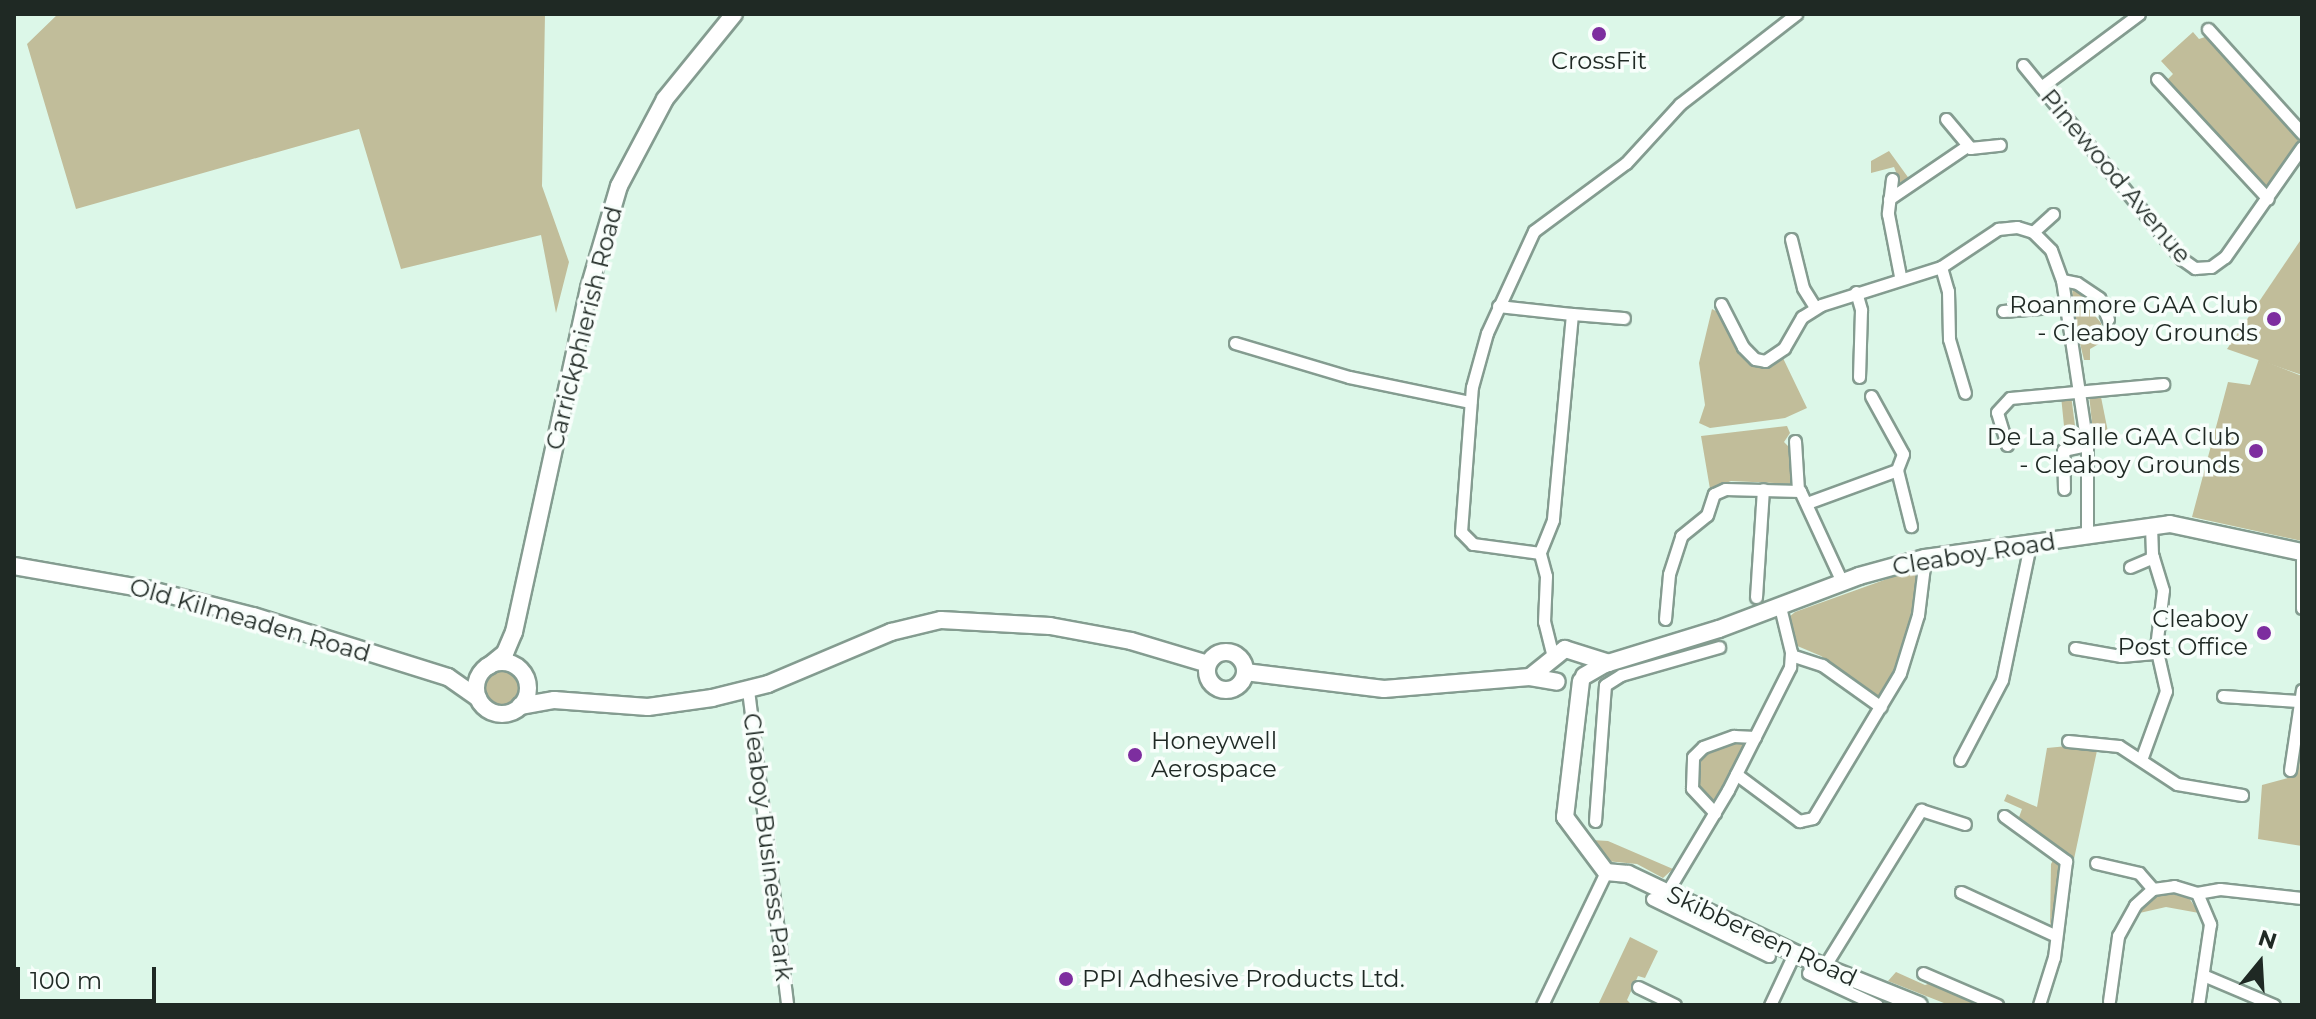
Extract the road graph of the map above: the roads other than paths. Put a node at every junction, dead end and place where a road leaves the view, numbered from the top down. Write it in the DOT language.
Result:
graph roads {
  1 [pos="734,14"];
  2 [pos="1796,14"];
  3 [pos="2139,14"];
  4 [pos="2208,29"];
  5 [pos="2023,65"];
  6 [pos="2157,79"];
  7 [pos="2041,87"];
  8 [pos="1946,119"];
  9 [pos="2302,133"];
  10 [pos="2000,145"];
  11 [pos="1967,146"];
  12 [pos="2302,147"];
  13 [pos="1892,179"];
  14 [pos="1889,199"];
  15 [pos="2268,199"];
  16 [pos="2053,214"];
  17 [pos="2033,232"];
  18 [pos="1791,239"];
  19 [pos="1941,267"];
  20 [pos="1900,276"];
  21 [pos="2062,280"];
  22 [pos="1856,292"];
  23 [pos="1721,304"];
  24 [pos="1498,306"];
  25 [pos="2064,306"];
  26 [pos="1815,307"];
  27 [pos="2003,311"];
  28 [pos="1572,314"];
  29 [pos="1624,318"];
  30 [pos="2108,319"];
  31 [pos="1235,343"];
  32 [pos="1859,377"];
  33 [pos="2163,384"];
  34 [pos="2079,390"];
  35 [pos="1965,393"];
  36 [pos="1871,396"];
  37 [pos="1470,402"];
  38 [pos="1795,441"];
  39 [pos="2007,445"];
  40 [pos="2087,445"];
  41 [pos="1897,470"];
  42 [pos="1763,489"];
  43 [pos="2064,489"];
  44 [pos="1798,490"];
  45 [pos="1807,503"];
  46 [pos="2151,525"];
  47 [pos="1911,526"];
  48 [pos="2087,536"];
  49 [pos="2030,545"];
  50 [pos="2302,552"];
  51 [pos="1540,553"];
  52 [pos="2153,557"];
  53 [pos="1925,558"];
  54 [pos="2302,560"];
  55 [pos="14,566"];
  56 [pos="2130,567"];
  57 [pos="1842,582"];
  58 [pos="1756,597"];
  59 [pos="1780,607"];
  60 [pos="2302,608"];
  61 [pos="1665,619"];
  62 [pos="515,627"];
  63 [pos="1548,632"];
  64 [pos="1691,647"];
  65 [pos="1719,647"];
  66 [pos="2075,648"];
  67 [pos="1575,651"];
  68 [pos="2157,653"];
  69 [pos="1791,655"];
  70 [pos="1552,660"];
  71 [pos="1609,663"];
  72 [pos="1208,664"];
  73 [pos="486,667"];
  74 [pos="1245,672"];
  75 [pos="438,673"];
  76 [pos="523,674"];
  77 [pos="1530,677"];
  78 [pos="1582,678"];
  79 [pos="1559,683"];
  80 [pos="748,690"];
  81 [pos="2300,695"];
  82 [pos="2223,696"];
  83 [pos="478,698"];
  84 [pos="576,701"];
  85 [pos="1574,704"];
  86 [pos="520,706"];
  87 [pos="1881,707"];
  88 [pos="1755,737"];
  89 [pos="2298,737"];
  90 [pos="2068,741"];
  91 [pos="2142,757"];
  92 [pos="1960,760"];
  93 [pos="2290,770"];
  94 [pos="1736,774"];
  95 [pos="2242,795"];
  96 [pos="1715,813"];
  97 [pos="2004,816"];
  98 [pos="1595,821"];
  99 [pos="1965,824"];
  100 [pos="2096,863"];
  101 [pos="1606,872"];
  102 [pos="2153,889"];
  103 [pos="1961,892"];
  104 [pos="2197,893"];
  105 [pos="1659,896"];
  106 [pos="2302,898"];
  107 [pos="1718,924"];
  108 [pos="2054,935"];
  109 [pos="1794,954"];
  110 [pos="1769,956"];
  111 [pos="1816,970"];
  112 [pos="1923,973"];
  113 [pos="2203,975"];
  114 [pos="1638,987"];
  115 [pos="1873,998"];
  116 [pos="2109,1001"];
  117 [pos="787,1005"];
  118 [pos="1542,1005"];
  119 [pos="1675,1005"];
  120 [pos="1770,1005"];
  121 [pos="1919,1005"];
  122 [pos="1997,1005"];
  123 [pos="2039,1005"];
  124 [pos="2198,1005"];
  125 [pos="2274,1005"];
  1 -- 62 [label="street, Carrickphierish Road"];
  2 -- 24 [label="street"];
  3 -- 7 [label="street"];
  4 -- 9 [label="street"];
  5 -- 7 [label="street, Pinewood Avenue"];
  6 -- 15 [label="street"];
  7 -- 15 [label="street, Pinewood Avenue"];
  8 -- 11 [label="street"];
  10 -- 11 [label="street"];
  11 -- 14 [label="street"];
  12 -- 15 [label="street, Pinewood Avenue"];
  13 -- 14 [label="street"];
  14 -- 20 [label="street"];
  16 -- 17 [label="street"];
  17 -- 19 [label="street"];
  17 -- 21 [label="street"];
  18 -- 26 [label="street"];
  19 -- 20 [label="street"];
  19 -- 35 [label="street"];
  20 -- 22 [label="street"];
  21 -- 25 [label="street"];
  21 -- 30 [label="street"];
  22 -- 26 [label="street"];
  22 -- 32 [label="street"];
  23 -- 26 [label="street"];
  24 -- 28 [label="street"];
  24 -- 37 [label="street"];
  25 -- 27 [label="street"];
  25 -- 34 [label="street"];
  28 -- 29 [label="street"];
  28 -- 51 [label="street"];
  31 -- 37 [label="street"];
  33 -- 34 [label="street"];
  34 -- 39 [label="street"];
  34 -- 40 [label="street"];
  36 -- 41 [label="street"];
  37 -- 51 [label="street"];
  38 -- 44 [label="street"];
  40 -- 43 [label="street"];
  40 -- 48 [label="street"];
  41 -- 45 [label="street"];
  41 -- 47 [label="street"];
  42 -- 44 [label="street"];
  42 -- 58 [label="street"];
  42 -- 61 [label="street"];
  44 -- 45 [label="street"];
  45 -- 57 [label="street"];
  46 -- 48 [label="street, Cleaboy Road"];
  46 -- 50 [label="street, Cleaboy Road"];
  46 -- 52 [label="street"];
  48 -- 49 [label="street, Cleaboy Road"];
  49 -- 53 [label="street, Cleaboy Road"];
  49 -- 92 [label="street"];
  51 -- 63 [label="street"];
  52 -- 56 [label="street"];
  52 -- 68 [label="street"];
  53 -- 57 [label="street, Cleaboy Road"];
  53 -- 87 [label="street"];
  54 -- 60 [label="street"];
  55 -- 75 [label="street, Old Kilmeaden Road"];
  57 -- 59 [label="street, Cleaboy Road"];
  59 -- 64 [label="street, Cleaboy Road"];
  59 -- 69 [label="street"];
  62 -- 73 [label="street, Carrickphierish Road"];
  62 -- 76 [label="street, Carrickphierish Road"];
  63 -- 67 [label="street"];
  63 -- 70 [label="street"];
  64 -- 65 [label="street"];
  64 -- 71 [label="street, Cleaboy Road"];
  64 -- 98 [label="street"];
  66 -- 68 [label="street"];
  67 -- 70 [label="street"];
  67 -- 71 [label="street"];
  67 -- 78 [label="street"];
  68 -- 91 [label="street"];
  69 -- 87 [label="street"];
  69 -- 88 [label="street"];
  70 -- 77 [label="street"];
  70 -- 79 [label="street"];
  71 -- 78 [label="street, Cleaboy Road"];
  72 -- 74 [label="street"];
  72 -- 74 [label="street"];
  72 -- 80 [label="street"];
  73 -- 75 [label="street, Old Kilmeaden Road"];
  73 -- 76 [label="street"];
  73 -- 83 [label="street"];
  74 -- 77 [label="street"];
  75 -- 83 [label="street, Old Kilmeaden Road"];
  76 -- 84 [label="street"];
  76 -- 86 [label="street"];
  77 -- 79 [label="street"];
  78 -- 79 [label="street, Cleaboy Road"];
  78 -- 85 [label="street"];
  79 -- 85 [label="street"];
  80 -- 84 [label="street"];
  80 -- 117 [label="street, Cleaboy Business Park"];
  81 -- 82 [label="street"];
  81 -- 89 [label="street"];
  83 -- 86 [label="street"];
  84 -- 86 [label="street"];
  85 -- 101 [label="street"];
  87 -- 94 [label="street"];
  88 -- 94 [label="street"];
  88 -- 96 [label="street"];
  89 -- 93 [label="street"];
  90 -- 91 [label="street"];
  91 -- 95 [label="street"];
  94 -- 96 [label="street"];
  96 -- 105 [label="street"];
  97 -- 108 [label="street"];
  99 -- 111 [label="street"];
  100 -- 102 [label="street"];
  101 -- 105 [label="street, Skibbereen Road"];
  101 -- 118 [label="street"];
  102 -- 104 [label="street"];
  102 -- 116 [label="street"];
  103 -- 108 [label="street"];
  104 -- 106 [label="street"];
  104 -- 113 [label="street"];
  105 -- 107 [label="street, Skibbereen Road"];
  107 -- 109 [label="street, Skibbereen Road"];
  107 -- 110 [label="street, Skibbereen Road"];
  108 -- 123 [label="street"];
  109 -- 111 [label="street, Skibbereen Road"];
  109 -- 120 [label="street"];
  111 -- 115 [label="street, Skibbereen Road"];
  112 -- 122 [label="street"];
  113 -- 124 [label="street"];
  113 -- 125 [label="street"];
  114 -- 119 [label="street"];
  115 -- 121 [label="street, Skibbereen Road"];
}
